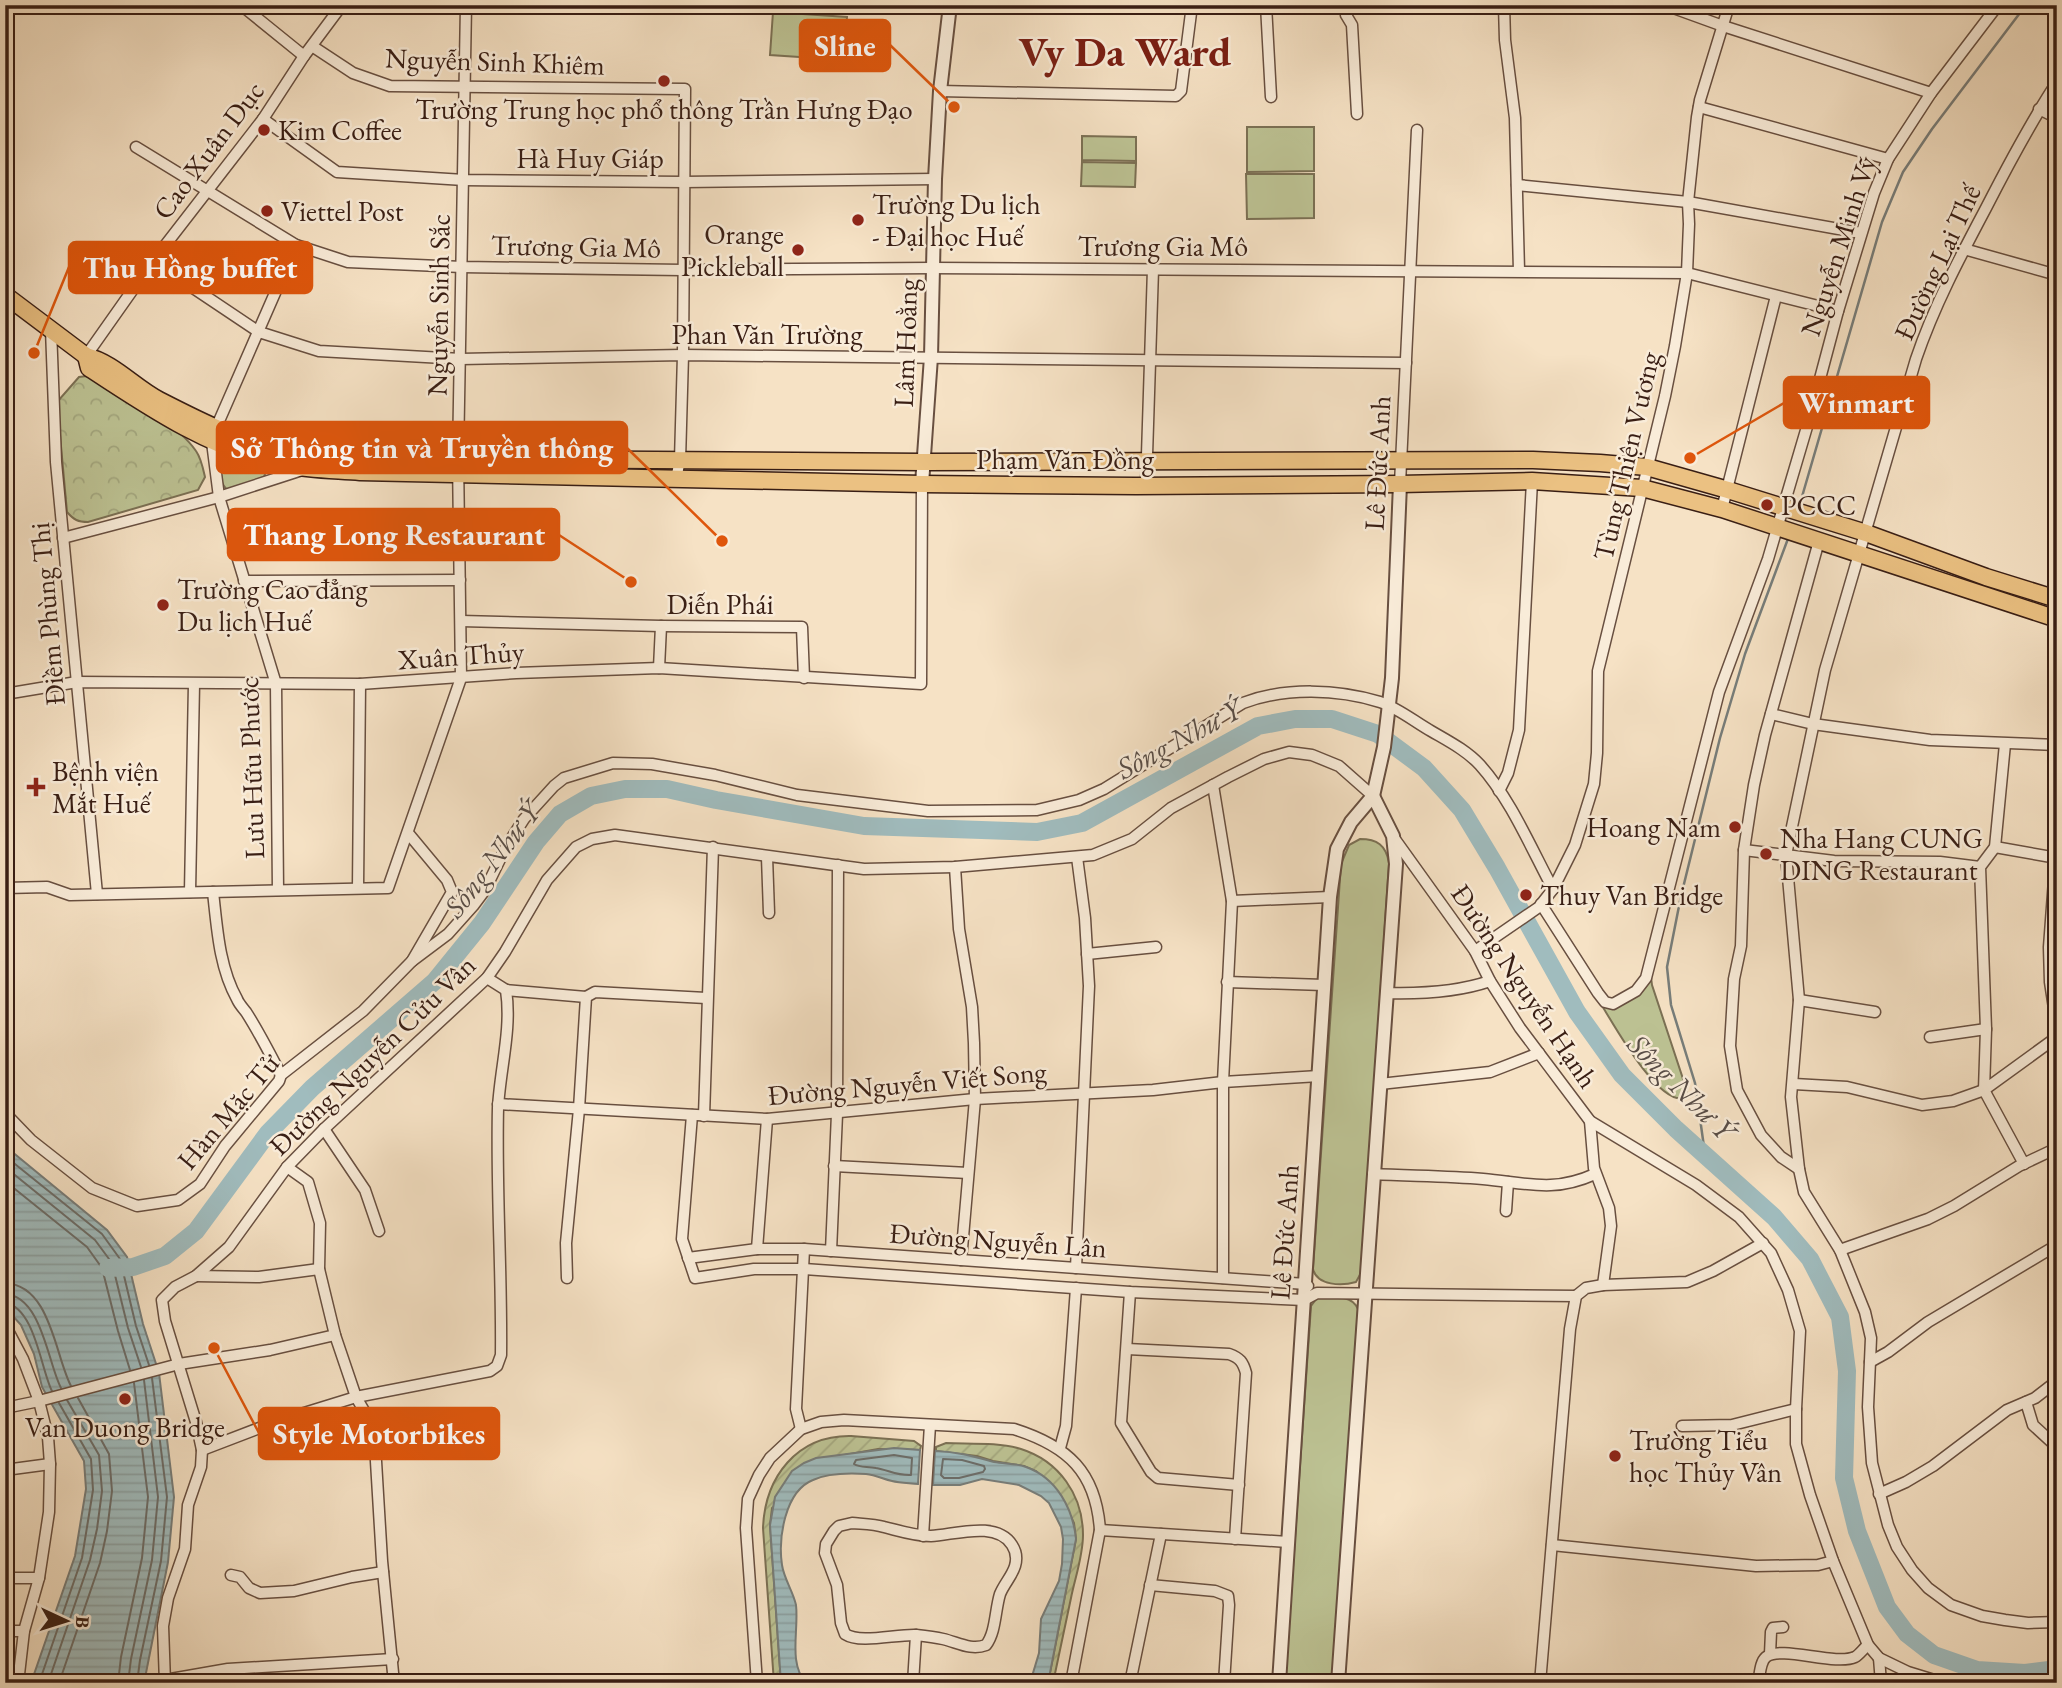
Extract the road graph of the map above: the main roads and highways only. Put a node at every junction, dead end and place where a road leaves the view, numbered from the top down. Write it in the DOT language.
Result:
graph roads {
  1 [pos="6,296"];
  2 [pos="214,435"];
  3 [pos="458,466"];
  4 [pos="2057,599"];
  5 [pos="2057,619"];
  1 -- 2 [label="main road, Phạm Văn Đồng"];
  2 -- 3 [label="main road, Phạm Văn Đồng"];
  2 -- 3 [label="main road, Phạm Văn Đồng"];
  3 -- 4 [label="main road, Phạm Văn Đồng"];
  3 -- 5 [label="main road, Phạm Văn Đồng"];
}
